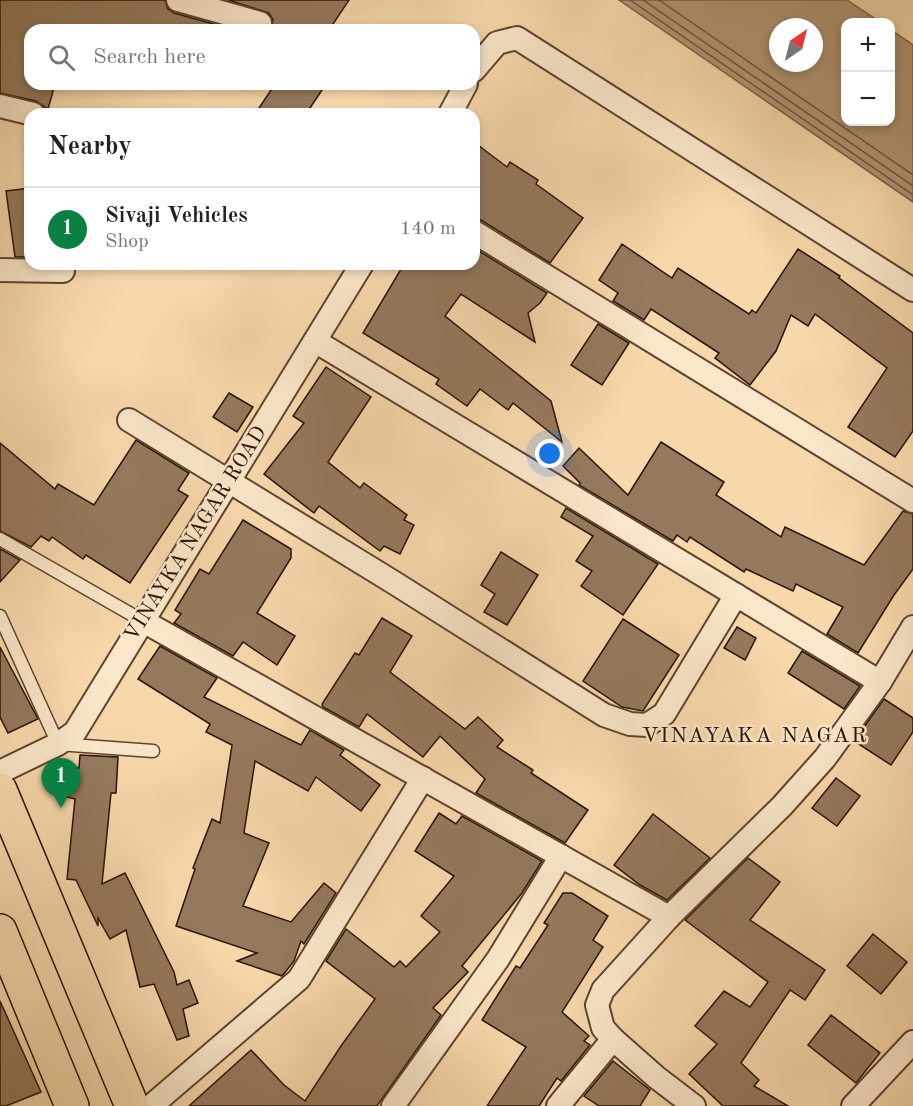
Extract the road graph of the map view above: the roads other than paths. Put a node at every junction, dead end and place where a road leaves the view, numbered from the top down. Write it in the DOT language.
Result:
graph roads {
  1 [pos="178,0"];
  2 [pos="260,23"];
  3 [pos="480,63"];
  4 [pos="463,90"];
  5 [pos="0,106"];
  6 [pos="453,108"];
  7 [pos="24,112"];
  8 [pos="480,236"];
  9 [pos="0,270"];
  10 [pos="358,270"];
  11 [pos="63,272"];
  12 [pos="913,290"];
  13 [pos="315,341"];
  14 [pos="129,420"];
  15 [pos="228,482"];
  16 [pos="913,501"];
  17 [pos="0,539"];
  18 [pos="736,595"];
  19 [pos="0,616"];
  20 [pos="143,621"];
  21 [pos="913,627"];
  22 [pos="880,682"];
  23 [pos="58,744"];
  24 [pos="153,751"];
  25 [pos="0,772"];
  26 [pos="423,778"];
  27 [pos="0,790"];
  28 [pos="561,856"];
  29 [pos="669,917"];
  30 [pos="0,931"];
  31 [pos="613,1039"];
  32 [pos="913,1042"];
  33 [pos="72,1106"];
  34 [pos="132,1106"];
  35 [pos="151,1106"];
  36 [pos="393,1106"];
  37 [pos="558,1106"];
  38 [pos="694,1106"];
  39 [pos="853,1106"];
  1 -- 2 [label="street"];
  3 -- 12 [label="street"];
  4 -- 6 [label="street"];
  5 -- 7 [label="street"];
  8 -- 16 [label="street"];
  9 -- 11 [label="street"];
  10 -- 13 [label="street, VINAYKA NAGAR ROAD"];
  13 -- 15 [label="street, VINAYKA NAGAR ROAD"];
  13 -- 18 [label="street"];
  14 -- 15 [label="street"];
  15 -- 18 [label="street"];
  15 -- 20 [label="street, VINAYKA NAGAR ROAD"];
  17 -- 20 [label="lane"];
  18 -- 22 [label="street"];
  19 -- 23 [label="lane"];
  20 -- 23 [label="street, VINAYKA NAGAR ROAD"];
  20 -- 26 [label="street"];
  21 -- 22 [label="street"];
  22 -- 29 [label="street"];
  23 -- 24 [label="lane"];
  23 -- 25 [label="street, VINAYKA NAGAR ROAD"];
  26 -- 28 [label="street"];
  26 -- 35 [label="street"];
  27 -- 34 [label="main road"];
  28 -- 29 [label="street"];
  28 -- 36 [label="street"];
  29 -- 31 [label="street"];
  30 -- 33 [label="main road"];
  31 -- 37 [label="street"];
  31 -- 38 [label="street"];
  32 -- 39 [label="street"];
}
